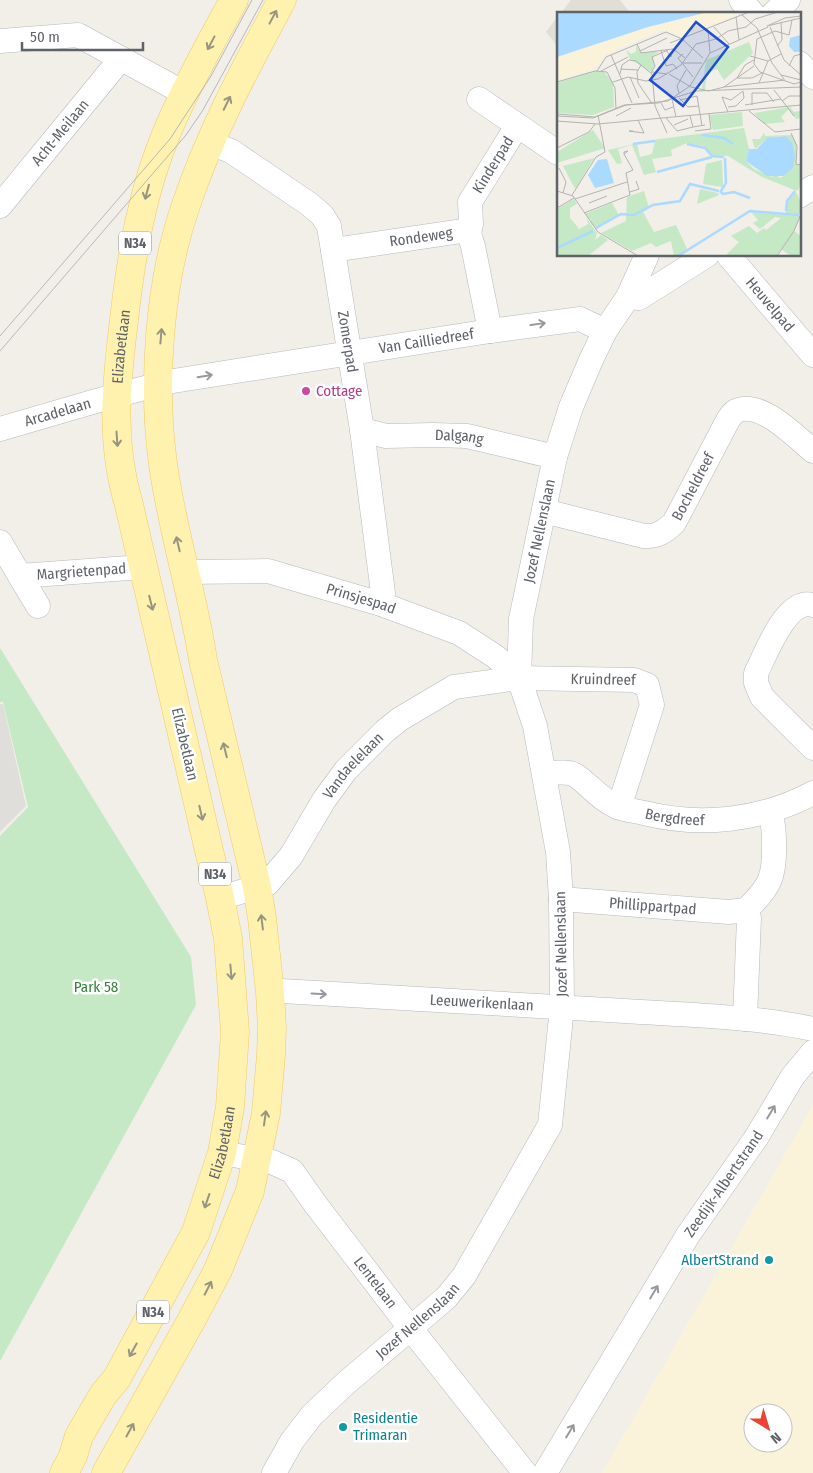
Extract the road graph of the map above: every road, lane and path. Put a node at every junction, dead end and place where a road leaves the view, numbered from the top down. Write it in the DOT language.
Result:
graph roads {
  1 [pos="234,0"];
  2 [pos="282,0"];
  3 [pos="741,0"];
  4 [pos="788,0"];
  5 [pos="751,12"];
  6 [pos="775,12"];
  7 [pos="0,40"];
  8 [pos="120,58"];
  9 [pos="800,64"];
  10 [pos="813,77"];
  11 [pos="184,93"];
  12 [pos="479,99"];
  13 [pos="517,126"];
  14 [pos="209,143"];
  15 [pos="557,152"];
  16 [pos="813,187"];
  17 [pos="800,195"];
  18 [pos="0,206"];
  19 [pos="469,234"];
  20 [pos="333,250"];
  21 [pos="647,256"];
  22 [pos="702,256"];
  23 [pos="729,256"];
  24 [pos="628,297"];
  25 [pos="490,331"];
  26 [pos="605,331"];
  27 [pos="350,354"];
  28 [pos="813,354"];
  29 [pos="157,384"];
  30 [pos="116,396"];
  31 [pos="0,429"];
  32 [pos="362,430"];
  33 [pos="813,451"];
  34 [pos="555,457"];
  35 [pos="544,511"];
  36 [pos="0,542"];
  37 [pos="142,567"];
  38 [pos="185,572"];
  39 [pos="20,576"];
  40 [pos="381,604"];
  41 [pos="813,605"];
  42 [pos="38,606"];
  43 [pos="519,678"];
  44 [pos="813,748"];
  45 [pos="545,773"];
  46 [pos="813,793"];
  47 [pos="617,807"];
  48 [pos="770,811"];
  49 [pos="258,887"];
  50 [pos="220,898"];
  51 [pos="562,900"];
  52 [pos="746,910"];
  53 [pos="270,992"];
  54 [pos="562,1007"];
  55 [pos="745,1019"];
  56 [pos="813,1029"];
  57 [pos="813,1052"];
  58 [pos="222,1153"];
  59 [pos="257,1159"];
  60 [pos="411,1329"];
  61 [pos="64,1473"];
  62 [pos="106,1473"];
  63 [pos="274,1473"];
  64 [pos="525,1473"];
  65 [pos="545,1473"];
  1 -- 11 [label="main road, Elizabetlaan / N34, one-way"];
  14 -- 2 [label="main road, N34, one-way"];
  3 -- 5 [label="street"];
  4 -- 6 [label="street"];
  7 -- 8 [label="street"];
  8 -- 11 [label="street"];
  8 -- 18 [label="street, Acht-Meilaan"];
  9 -- 10 [label="street"];
  11 -- 30 [label="main road, Elizabetlaan / N34, one-way"];
  12 -- 13 [label="street"];
  13 -- 15 [label="street"];
  13 -- 19 [label="street, Kinderpad"];
  14 -- 20 [label="street, Zomerpad"];
  29 -- 14 [label="main road, N34, one-way"];
  16 -- 17 [label="street"];
  19 -- 20 [label="street, Rondeweg"];
  19 -- 25 [label="street, Rondeweg"];
  20 -- 27 [label="street, Zomerpad"];
  21 -- 24 [label="street, Jozef Nellenslaan"];
  22 -- 24 [label="street"];
  23 -- 28 [label="street, Heuvelpad"];
  24 -- 26 [label="street, Jozef Nellenslaan"];
  25 -- 26 [label="street, Van Cailliedreef, one-way"];
  25 -- 27 [label="street, Van Cailliedreef"];
  26 -- 34 [label="street, Jozef Nellenslaan"];
  29 -- 27 [label="street, Van Cailliedreef, one-way"];
  27 -- 32 [label="street, Zomerpad"];
  29 -- 30 [label="street, Arcadelaan"];
  38 -- 29 [label="main road, N34, one-way"];
  30 -- 31 [label="street, Arcadelaan"];
  30 -- 37 [label="main road, Elizabetlaan / N34, one-way"];
  32 -- 34 [label="street, Dalgang"];
  32 -- 40 [label="street, Zomerpad"];
  33 -- 35 [label="street, Bocheldreef"];
  34 -- 35 [label="street, Jozef Nellenslaan"];
  35 -- 43 [label="street, Jozef Nellenslaan"];
  36 -- 39 [label="street, Margrietenpad"];
  37 -- 39 [label="street, Margrietenpad"];
  37 -- 50 [label="main road, Elizabetlaan / N34, one-way"];
  38 -- 40 [label="street, Prinsjespad"];
  49 -- 38 [label="main road, N34, one-way"];
  39 -- 42 [label="street, Margrietenpad"];
  40 -- 43 [label="street, Prinsjespad"];
  41 -- 44 [label="street"];
  43 -- 45 [label="street, Jozef Nellenslaan"];
  43 -- 47 [label="street, Kruindreef"];
  43 -- 49 [label="street, Vandaelelaan"];
  45 -- 47 [label="street, Bergdreef"];
  45 -- 51 [label="street, Jozef Nellenslaan"];
  46 -- 48 [label="street, Bergdreef"];
  47 -- 48 [label="street, Bergdreef"];
  48 -- 52 [label="street"];
  49 -- 50 [label="street, Vandaelelaan"];
  53 -- 49 [label="main road, N34, one-way"];
  50 -- 58 [label="main road, Elizabetlaan / N34, one-way"];
  51 -- 52 [label="street, Phillippartpad"];
  51 -- 54 [label="street, Jozef Nellenslaan"];
  52 -- 55 [label="street"];
  53 -- 54 [label="street, Leeuwerikenlaan, one-way"];
  59 -- 53 [label="main road, N34, one-way"];
  54 -- 55 [label="street, Leeuwerikenlaan"];
  54 -- 60 [label="street, Jozef Nellenslaan"];
  55 -- 56 [label="street, Leeuwerikenlaan"];
  65 -- 57 [label="street, Zeedijk-Albertstrand, one-way"];
  58 -- 59 [label="street, Lentelaan"];
  58 -- 61 [label="main road, Elizabetlaan / N34, one-way"];
  59 -- 60 [label="street, Lentelaan"];
  62 -- 59 [label="main road, N34, one-way"];
  60 -- 63 [label="street, Jozef Nellenslaan"];
  60 -- 64 [label="street, Lentelaan"];
}
